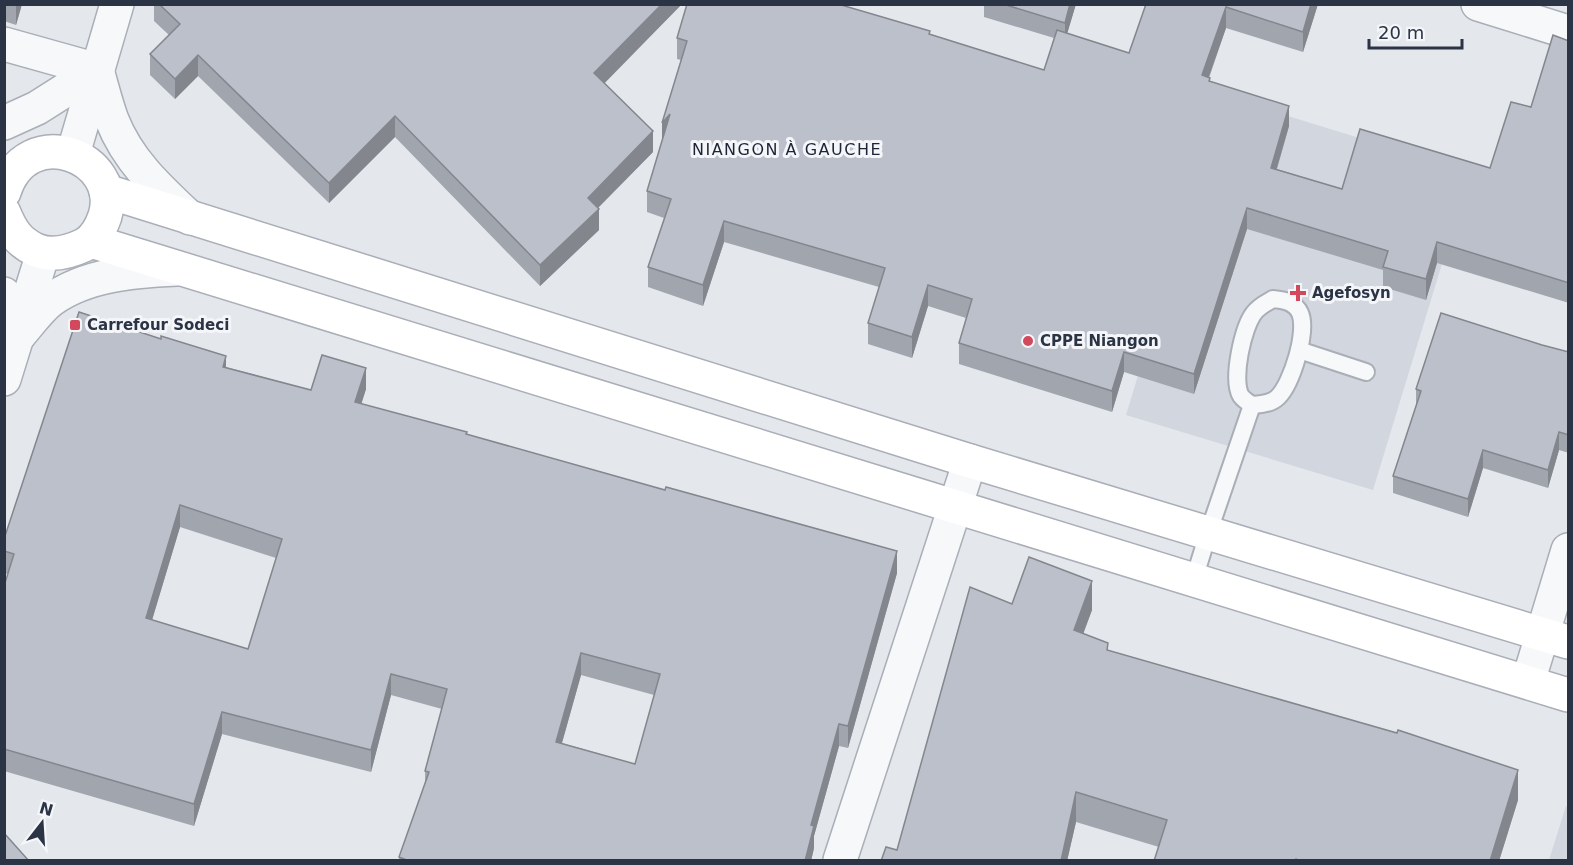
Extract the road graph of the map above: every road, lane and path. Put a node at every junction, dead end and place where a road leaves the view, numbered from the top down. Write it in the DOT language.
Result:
graph roads {
  1 [pos="117,4"];
  2 [pos="1478,4"];
  3 [pos="1569,32"];
  4 [pos="4,44"];
  5 [pos="98,70"];
  6 [pos="4,123"];
  7 [pos="73,154"];
  8 [pos="9,174"];
  9 [pos="106,191"];
  10 [pos="4,213"];
  11 [pos="190,218"];
  12 [pos="91,241"];
  13 [pos="43,253"];
  14 [pos="177,269"];
  15 [pos="4,294"];
  16 [pos="19,334"];
  17 [pos="1299,350"];
  18 [pos="1366,372"];
  19 [pos="4,378"];
  20 [pos="1252,405"];
  21 [pos="970,461"];
  22 [pos="954,507"];
  23 [pos="1208,534"];
  24 [pos="1569,550"];
  25 [pos="1194,579"];
  26 [pos="1556,639"];
  27 [pos="1528,682"];
  28 [pos="1569,695"];
  29 [pos="840,861"];
  1 -- 5 [label="street"];
  2 -- 3 [label="street"];
  4 -- 5 [label="street"];
  5 -- 6 [label="street"];
  5 -- 7 [label="street"];
  5 -- 11 [label="street"];
  7 -- 8 [label="main road"];
  7 -- 9 [label="main road"];
  9 -- 11 [label="main road"];
  9 -- 12 [label="main road"];
  10 -- 13 [label="main road"];
  11 -- 21 [label="main road"];
  12 -- 13 [label="main road"];
  12 -- 14 [label="main road"];
  13 -- 16 [label="street"];
  14 -- 16 [label="street"];
  14 -- 22 [label="main road"];
  15 -- 16 [label="street"];
  16 -- 19 [label="street"];
  17 -- 18 [label="lane"];
  17 -- 20 [label="lane"];
  17 -- 20 [label="lane"];
  20 -- 23 [label="lane"];
  21 -- 22 [label="street"];
  21 -- 23 [label="main road"];
  22 -- 25 [label="main road"];
  22 -- 29 [label="street"];
  23 -- 25 [label="lane"];
  23 -- 26 [label="main road"];
  24 -- 26 [label="street"];
  25 -- 27 [label="main road"];
  26 -- 27 [label="street"];
  27 -- 28 [label="main road"];
}
